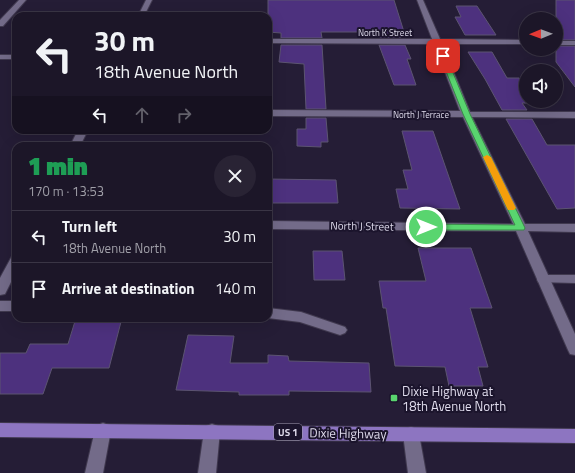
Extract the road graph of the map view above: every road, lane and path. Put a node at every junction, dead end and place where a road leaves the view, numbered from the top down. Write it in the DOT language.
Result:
graph roads {
  1 [pos="23,0"];
  2 [pos="149,0"];
  3 [pos="420,0"];
  4 [pos="143,12"];
  5 [pos="0,24"];
  6 [pos="272,41"];
  7 [pos="437,42"];
  8 [pos="519,42"];
  9 [pos="563,43"];
  10 [pos="575,43"];
  11 [pos="0,57"];
  12 [pos="12,57"];
  13 [pos="272,113"];
  14 [pos="466,114"];
  15 [pos="575,115"];
  16 [pos="272,225"];
  17 [pos="521,228"];
  18 [pos="575,228"];
  19 [pos="12,268"];
  20 [pos="543,279"];
  21 [pos="575,280"];
  22 [pos="0,291"];
  23 [pos="0,306"];
  24 [pos="12,306"];
  25 [pos="272,313"];
  26 [pos="340,330"];
  27 [pos="575,350"];
  28 [pos="0,430"];
  29 [pos="103,430"];
  30 [pos="212,431"];
  31 [pos="411,434"];
  32 [pos="575,436"];
  33 [pos="94,473"];
  34 [pos="207,473"];
  35 [pos="418,473"];
  1 -- 5 [label="street"];
  2 -- 4 [label="street"];
  3 -- 7 [label="street"];
  6 -- 7 [label="street, North K Street"];
  7 -- 8 [label="street, North K Street"];
  7 -- 14 [label="street"];
  9 -- 10 [label="street"];
  11 -- 12 [label="street"];
  13 -- 14 [label="street, North J Terrace"];
  14 -- 15 [label="street, North J Terrace"];
  14 -- 17 [label="street"];
  16 -- 17 [label="street, North J Street"];
  17 -- 18 [label="street, North J Street"];
  17 -- 20 [label="street"];
  19 -- 22 [label="street"];
  20 -- 21 [label="street"];
  20 -- 27 [label="street"];
  23 -- 24 [label="street"];
  25 -- 26 [label="street"];
  28 -- 29 [label="main road, Dixie Highway / US 1"];
  29 -- 30 [label="main road, Dixie Highway / US 1"];
  29 -- 33 [label="street"];
  30 -- 31 [label="main road, Dixie Highway / US 1"];
  30 -- 34 [label="street"];
  31 -- 32 [label="main road, Dixie Highway / US 1"];
  31 -- 35 [label="street"];
}
